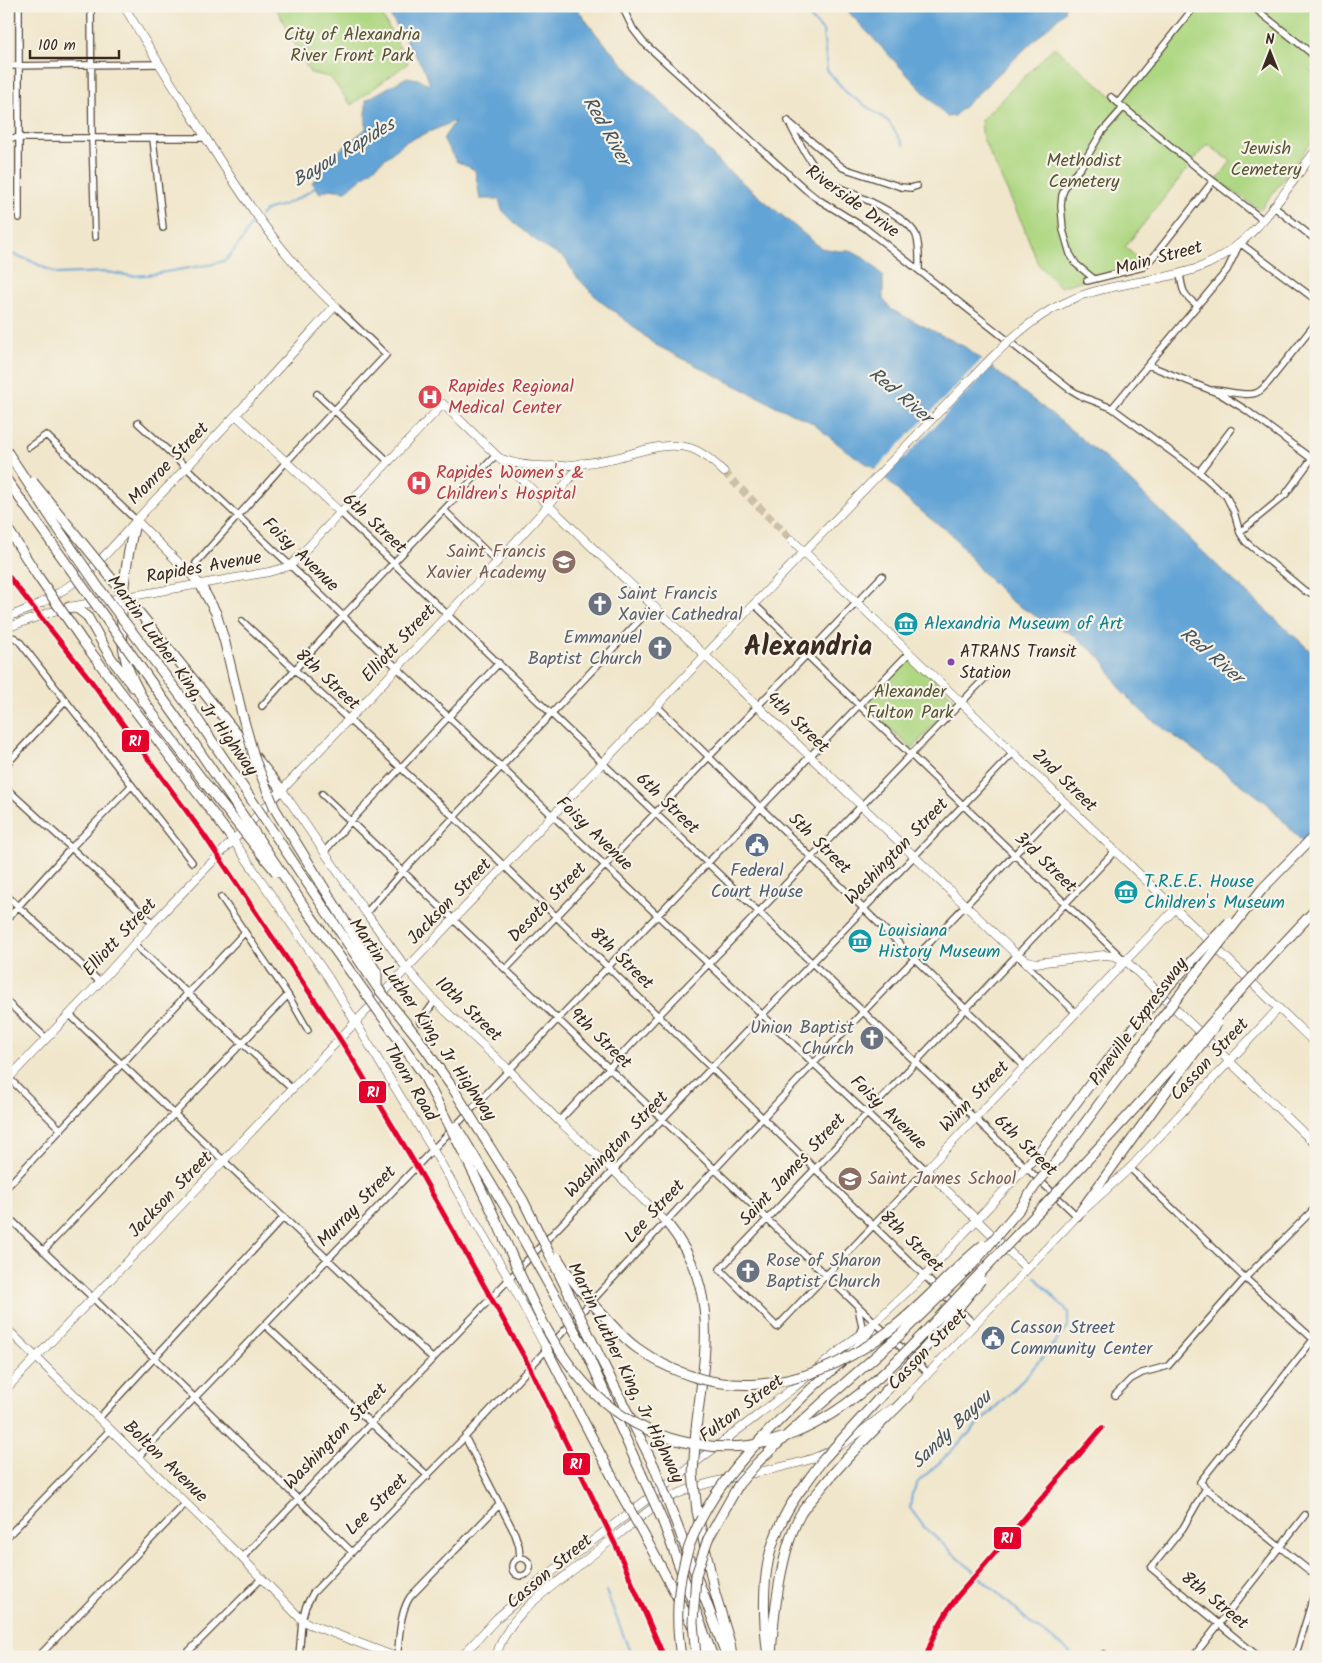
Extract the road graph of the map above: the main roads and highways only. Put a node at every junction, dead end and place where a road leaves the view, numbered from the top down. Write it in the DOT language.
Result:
graph roads {
  1 [pos="124,6"];
  2 [pos="1316,150"];
  3 [pos="236,415"];
  4 [pos="6,450"];
  5 [pos="496,455"];
  6 [pos="582,463"];
  7 [pos="724,472"];
  8 [pos="6,479"];
  9 [pos="854,500"];
  10 [pos="548,506"];
  11 [pos="341,513"];
  12 [pos="136,520"];
  13 [pos="6,526"];
  14 [pos="792,540"];
  15 [pos="804,552"];
  16 [pos="200,584"];
  17 [pos="123,598"];
  18 [pos="70,607"];
  19 [pos="6,618"];
  20 [pos="6,628"];
  21 [pos="705,656"];
  22 [pos="145,703"];
  23 [pos="282,790"];
  24 [pos="1316,834"];
  25 [pos="233,840"];
  26 [pos="1262,888"];
  27 [pos="1175,909"];
  28 [pos="1316,909"];
  29 [pos="308,912"];
  30 [pos="1126,961"];
  31 [pos="407,969"];
  32 [pos="1256,971"];
  33 [pos="377,987"];
  34 [pos="1278,1009"];
  35 [pos="356,1022"];
  36 [pos="1316,1044"];
  37 [pos="1229,1061"];
  38 [pos="425,1078"];
  39 [pos="8,1080"];
  40 [pos="1315,1141"];
  41 [pos="1026,1168"];
  42 [pos="926,1170"];
  43 [pos="524,1200"];
  44 [pos="1077,1216"];
  45 [pos="977,1220"];
  46 [pos="667,1223"];
  47 [pos="1020,1234"];
  48 [pos="995,1236"];
  49 [pos="1027,1269"];
  50 [pos="875,1322"];
  51 [pos="6,1328"];
  52 [pos="547,1350"];
  53 [pos="36,1357"];
  54 [pos="6,1389"];
  55 [pos="908,1396"];
  56 [pos="396,1657"];
  57 [pos="461,1657"];
  58 [pos="496,1657"];
  59 [pos="681,1657"];
  60 [pos="696,1657"];
  61 [pos="708,1657"];
  62 [pos="713,1657"];
  63 [pos="727,1657"];
  64 [pos="732,1657"];
  65 [pos="769,1657"];
  1 -- 3 [label="main road, Monroe Street"];
  2 -- 9 [label="main road, Main Street, bridge"];
  3 -- 11 [label="main road, 6th Street"];
  3 -- 12 [label="main road, Monroe Street"];
  4 -- 23 [label="highway, bridge"];
  4 -- 33 [label="highway, Martin Luther King, Jr Highway, bridge"];
  5 -- 6 [label="main road"];
  5 -- 10 [label="main road, 4th Street"];
  5 -- 11 [label="main road, 4th Street"];
  6 -- 7 [label="main road"];
  6 -- 10 [label="main road, Elliott Street"];
  8 -- 29 [label="highway, Martin Luther King, Jr Highway, bridge"];
  9 -- 15 [label="main road, Jackson Street"];
  10 -- 21 [label="main road, 4th Street"];
  10 -- 23 [label="main road, Elliott Street"];
  11 -- 16 [label="main road, Rapides Avenue"];
  12 -- 16 [label="main road"];
  12 -- 17 [label="highway"];
  12 -- 19 [label="main road, Monroe Street"];
  13 -- 25 [label="highway, bridge"];
  14 -- 15 [label="main road, 2nd Street"];
  15 -- 21 [label="main road, Jackson Street"];
  15 -- 27 [label="main road, 2nd Street"];
  16 -- 17 [label="main road, Rapides Avenue"];
  16 -- 33 [label="highway, bridge"];
  17 -- 18 [label="main road, Rapides Avenue"];
  17 -- 22 [label="highway"];
  18 -- 20 [label="main road, Rapides Avenue"];
  18 -- 22 [label="highway"];
  21 -- 30 [label="main road, 4th Street"];
  21 -- 31 [label="main road, Jackson Street"];
  22 -- 29 [label="highway, bridge"];
  23 -- 25 [label="main road, Elliott Street"];
  23 -- 31 [label="main road, 10th Street"];
  24 -- 26 [label="highway, Pineville Expressway, bridge"];
  25 -- 35 [label="main road, Thorn Road"];
  25 -- 39 [label="main road, Elliott Street"];
  26 -- 41 [label="highway, bridge"];
  26 -- 48 [label="highway, Pineville Expressway, bridge"];
  27 -- 30 [label="main road, Winn Street"];
  27 -- 34 [label="main road, 2nd Street"];
  28 -- 32 [label="highway, bridge"];
  29 -- 38 [label="highway, Martin Luther King, Jr Highway, bridge"];
  30 -- 37 [label="main road, 3rd Street"];
  30 -- 42 [label="main road, Winn Street"];
  31 -- 35 [label="main road, Jackson Street"];
  31 -- 46 [label="main road, 10th Street"];
  32 -- 44 [label="highway, bridge"];
  32 -- 47 [label="highway, bridge"];
  33 -- 43 [label="highway, Martin Luther King, Jr Highway, bridge"];
  34 -- 36 [label="main road, 2nd Street"];
  34 -- 37 [label="main road, Casson Street"];
  35 -- 52 [label="main road, Thorn Road"];
  35 -- 53 [label="main road, Jackson Street"];
  37 -- 40 [label="main road, 3rd Street"];
  37 -- 44 [label="main road, Casson Street"];
  38 -- 47 [label="highway, bridge"];
  38 -- 62 [label="highway, Martin Luther King, Jr Highway, bridge"];
  41 -- 45 [label="main road, Fulton Street"];
  42 -- 45 [label="main road, Foisy Avenue"];
  43 -- 48 [label="highway, bridge"];
  43 -- 63 [label="highway, Martin Luther King, Jr Highway, bridge"];
  44 -- 49 [label="main road, Casson Street"];
  45 -- 49 [label="main road, Foisy Avenue"];
  45 -- 50 [label="main road, Fulton Street"];
  46 -- 64 [label="highway, bridge"];
  47 -- 65 [label="highway, bridge"];
  48 -- 60 [label="highway, bridge"];
  49 -- 55 [label="main road, Casson Street"];
  50 -- 57 [label="main road, Fulton Street"];
  50 -- 59 [label="highway, bridge"];
  51 -- 53 [label="main road, Bolton Avenue"];
  52 -- 61 [label="highway, bridge"];
  53 -- 54 [label="main road, Jackson Street"];
  53 -- 56 [label="main road, Bolton Avenue"];
  55 -- 58 [label="main road, Casson Street"];
  55 -- 65 [label="highway"];
}
